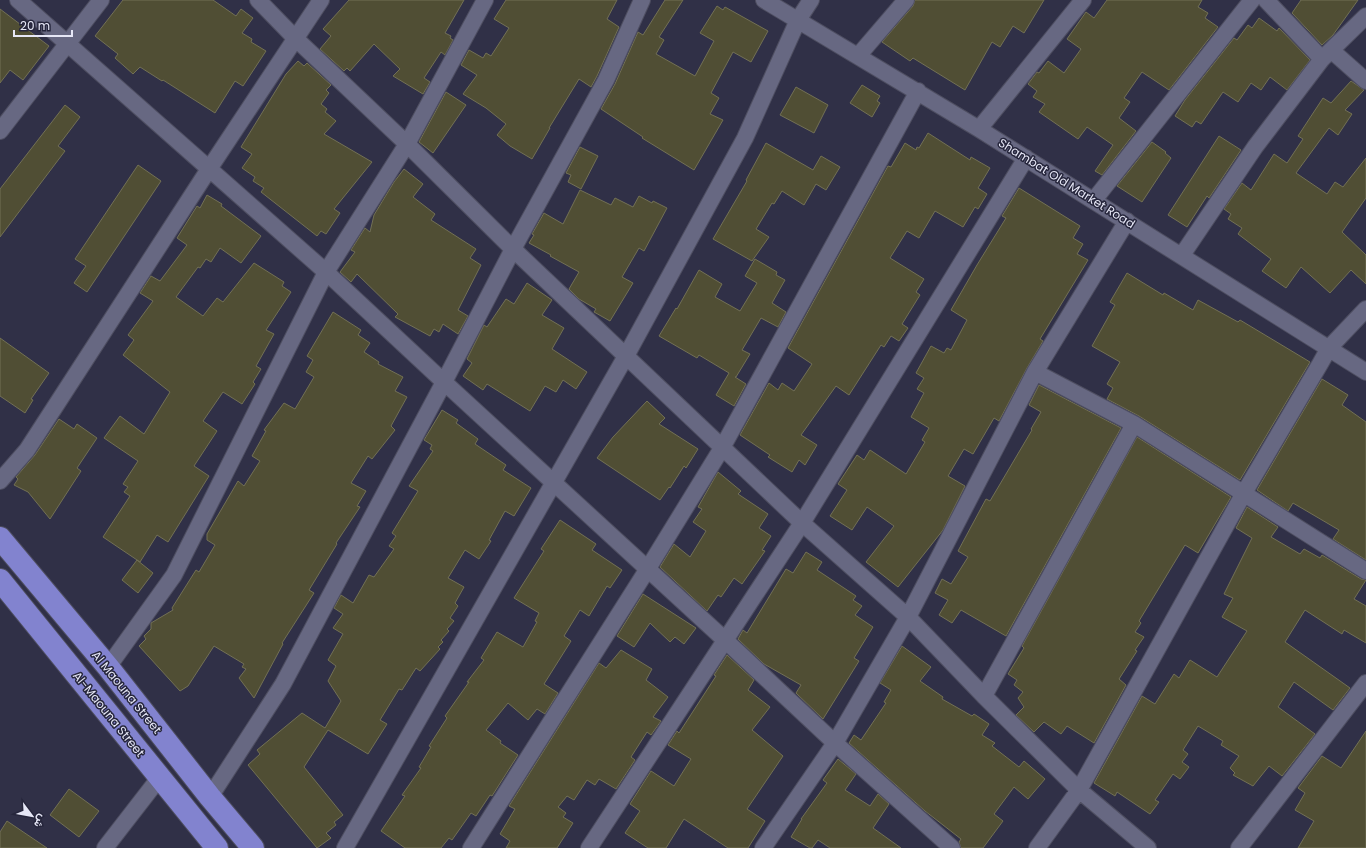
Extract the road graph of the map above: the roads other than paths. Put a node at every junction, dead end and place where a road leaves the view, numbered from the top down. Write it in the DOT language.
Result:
graph roads {
  1 [pos="18,0"];
  2 [pos="101,0"];
  3 [pos="258,0"];
  4 [pos="321,0"];
  5 [pos="485,0"];
  6 [pos="642,0"];
  7 [pos="764,0"];
  8 [pos="811,0"];
  9 [pos="906,0"];
  10 [pos="1083,0"];
  11 [pos="1252,0"];
  12 [pos="1266,0"];
  13 [pos="1366,16"];
  14 [pos="798,20"];
  15 [pos="296,38"];
  16 [pos="68,44"];
  17 [pos="1327,55"];
  18 [pos="858,56"];
  19 [pos="1366,81"];
  20 [pos="918,91"];
  21 [pos="979,129"];
  22 [pos="0,131"];
  23 [pos="407,144"];
  24 [pos="1026,158"];
  25 [pos="209,169"];
  26 [pos="1094,200"];
  27 [pos="1128,221"];
  28 [pos="513,249"];
  29 [pos="1182,255"];
  30 [pos="326,272"];
  31 [pos="1366,309"];
  32 [pos="1329,348"];
  33 [pos="626,356"];
  34 [pos="1035,372"];
  35 [pos="1366,372"];
  36 [pos="444,382"];
  37 [pos="1134,424"];
  38 [pos="722,448"];
  39 [pos="0,481"];
  40 [pos="553,483"];
  41 [pos="1244,493"];
  42 [pos="802,523"];
  43 [pos="0,538"];
  44 [pos="647,570"];
  45 [pos="1366,571"];
  46 [pos="0,580"];
  47 [pos="908,617"];
  48 [pos="725,640"];
  49 [pos="108,667"];
  50 [pos="1366,683"];
  51 [pos="984,696"];
  52 [pos="835,743"];
  53 [pos="160,777"];
  54 [pos="1079,790"];
  55 [pos="210,797"];
  56 [pos="105,848"];
  57 [pos="217,848"];
  58 [pos="253,848"];
  59 [pos="345,848"];
  60 [pos="471,848"];
  61 [pos="589,848"];
  62 [pos="764,848"];
  63 [pos="952,848"];
  64 [pos="1037,848"];
  65 [pos="1148,848"];
  66 [pos="1239,848"];
  1 -- 16 [label="street"];
  2 -- 16 [label="street"];
  3 -- 15 [label="street"];
  4 -- 15 [label="street"];
  5 -- 23 [label="street"];
  6 -- 28 [label="street"];
  7 -- 14 [label="street, Shambat Old Market Road"];
  8 -- 14 [label="street"];
  9 -- 18 [label="street"];
  10 -- 21 [label="street"];
  11 -- 26 [label="street"];
  12 -- 17 [label="street"];
  13 -- 17 [label="street"];
  14 -- 18 [label="street, Shambat Old Market Road"];
  14 -- 33 [label="street"];
  15 -- 23 [label="street"];
  15 -- 25 [label="street"];
  16 -- 22 [label="street"];
  16 -- 25 [label="street"];
  17 -- 19 [label="street"];
  17 -- 29 [label="street"];
  18 -- 20 [label="street, Shambat Old Market Road"];
  20 -- 21 [label="street, Shambat Old Market Road"];
  20 -- 38 [label="street"];
  21 -- 24 [label="street, Shambat Old Market Road"];
  23 -- 28 [label="street"];
  23 -- 30 [label="street"];
  24 -- 26 [label="street, Shambat Old Market Road"];
  24 -- 42 [label="street"];
  25 -- 30 [label="street"];
  25 -- 39 [label="street"];
  26 -- 27 [label="street, Shambat Old Market Road"];
  27 -- 29 [label="street, Shambat Old Market Road"];
  27 -- 34 [label="street"];
  28 -- 33 [label="street"];
  28 -- 36 [label="street"];
  29 -- 32 [label="street, Shambat Old Market Road"];
  30 -- 36 [label="street"];
  30 -- 49 [label="street"];
  31 -- 32 [label="street"];
  32 -- 35 [label="street, Shambat Old Market Road"];
  32 -- 41 [label="street"];
  33 -- 38 [label="street"];
  33 -- 40 [label="street"];
  34 -- 37 [label="street"];
  34 -- 47 [label="street"];
  36 -- 40 [label="street"];
  36 -- 55 [label="street"];
  37 -- 41 [label="street"];
  37 -- 51 [label="street"];
  38 -- 42 [label="street"];
  38 -- 44 [label="street"];
  40 -- 44 [label="street"];
  40 -- 59 [label="street"];
  41 -- 45 [label="street"];
  41 -- 54 [label="street"];
  42 -- 47 [label="street"];
  42 -- 48 [label="street"];
  43 -- 49 [label="highway, Al Maouna Street"];
  44 -- 48 [label="street"];
  44 -- 60 [label="street"];
  46 -- 53 [label="highway, Al-Maouna Street"];
  47 -- 51 [label="street"];
  47 -- 52 [label="street"];
  48 -- 52 [label="street"];
  48 -- 61 [label="street"];
  49 -- 55 [label="highway, Al Maouna Street"];
  50 -- 66 [label="street"];
  51 -- 54 [label="street"];
  52 -- 62 [label="street"];
  52 -- 63 [label="street"];
  53 -- 56 [label="street"];
  53 -- 57 [label="highway, Al-Maouna Street"];
  54 -- 64 [label="street"];
  54 -- 65 [label="street"];
  55 -- 58 [label="highway, Al Maouna Street"];
}
